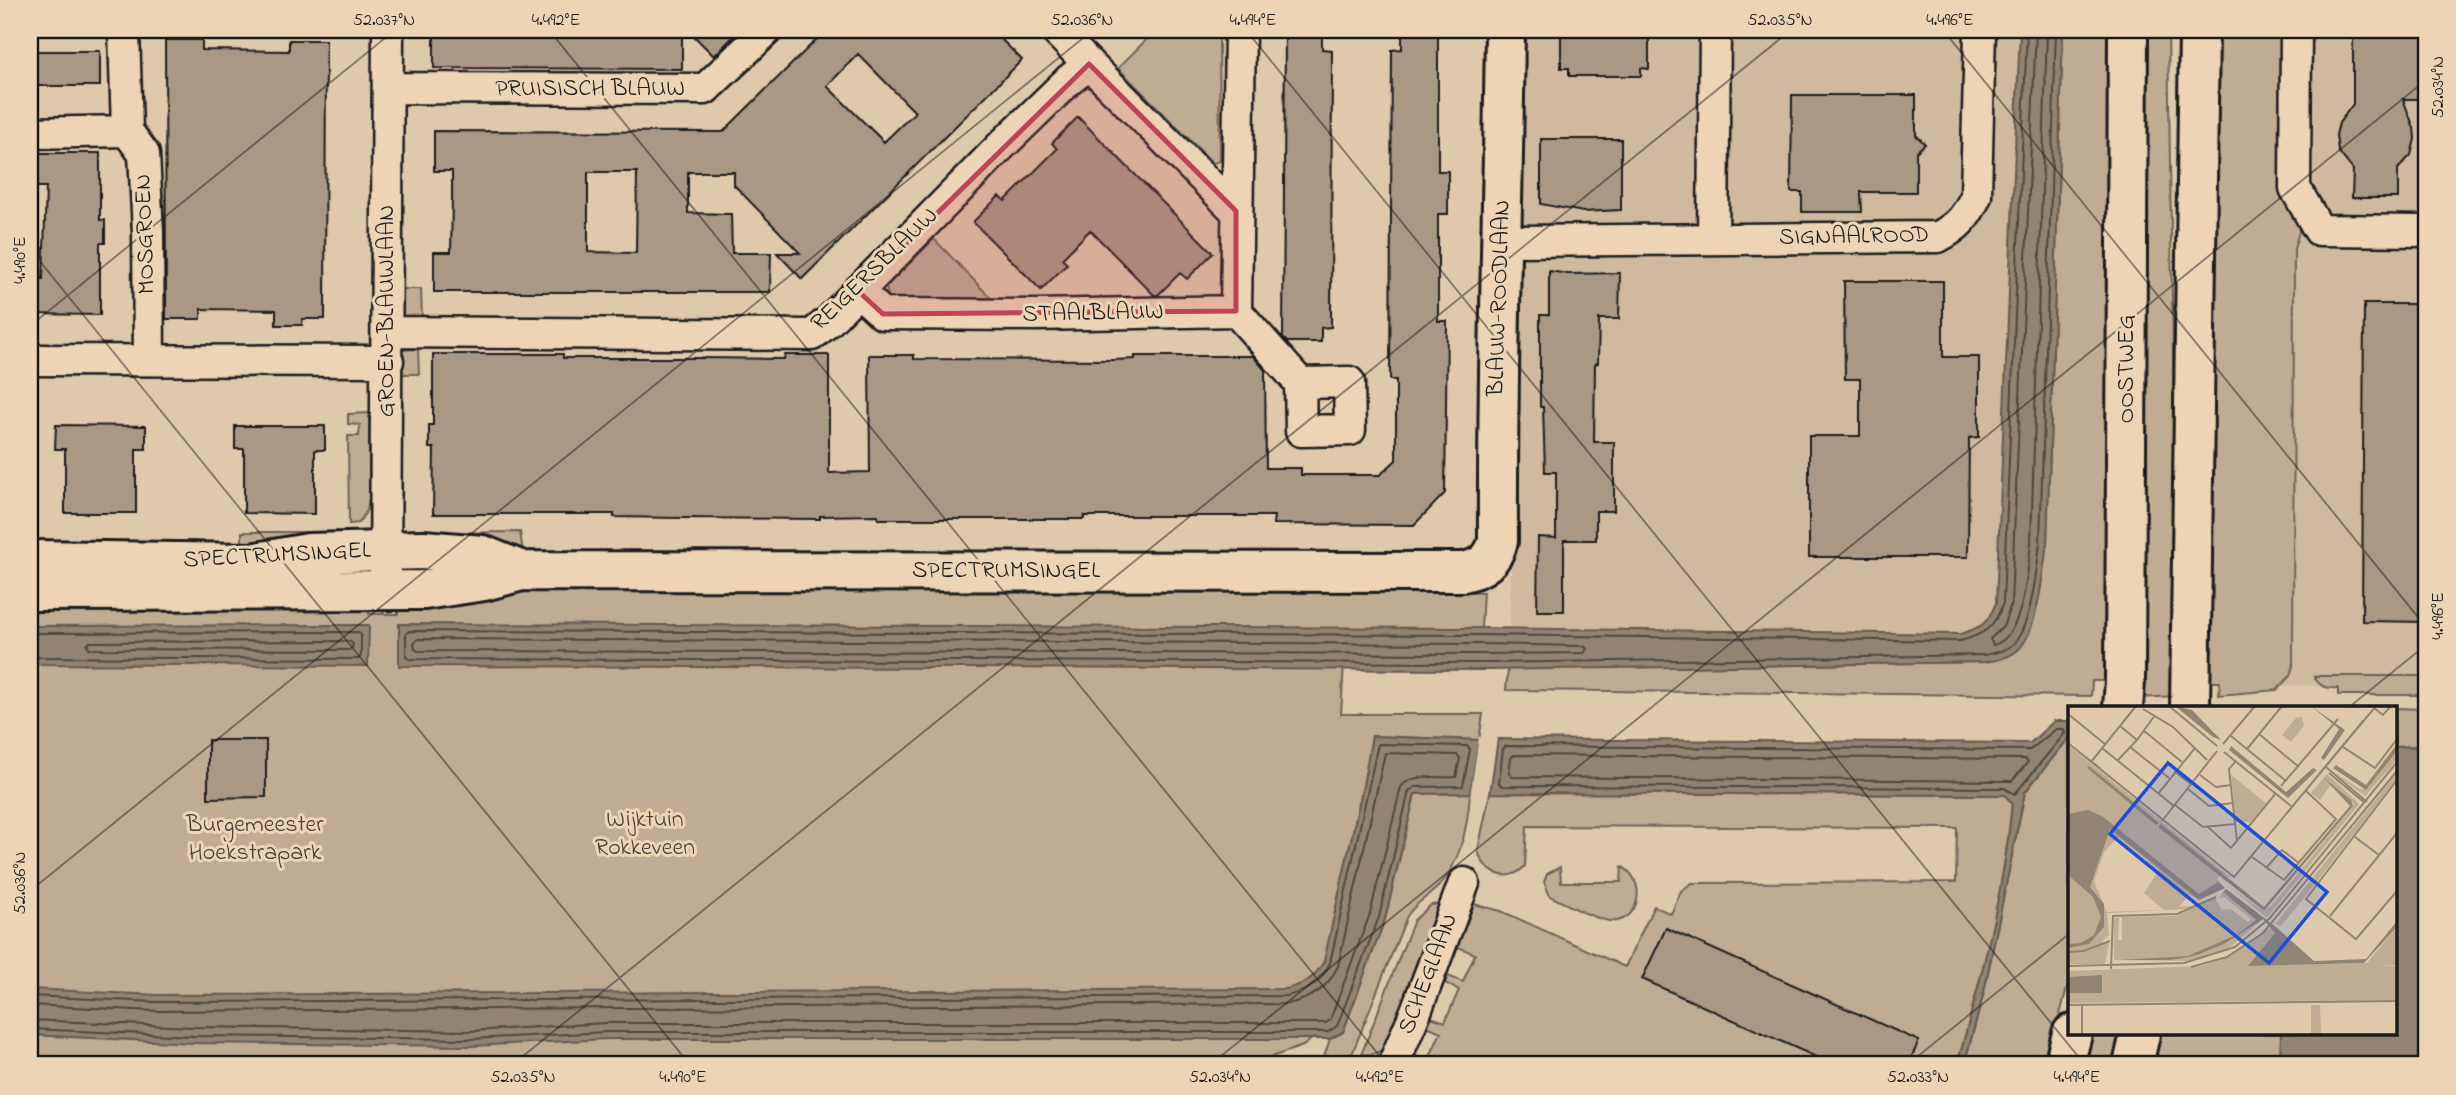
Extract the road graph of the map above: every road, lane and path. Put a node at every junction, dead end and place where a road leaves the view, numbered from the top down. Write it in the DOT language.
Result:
graph roads {
  1 [pos="124,30"];
  2 [pos="388,30"];
  3 [pos="767,30"];
  4 [pos="1055,30"];
  5 [pos="1240,30"];
  6 [pos="1505,30"];
  7 [pos="1715,30"];
  8 [pos="1980,30"];
  9 [pos="2128,30"];
  10 [pos="2199,30"];
  11 [pos="2296,30"];
  12 [pos="1089,64"];
  13 [pos="388,88"];
  14 [pos="127,131"];
  15 [pos="30,133"];
  16 [pos="1236,211"];
  17 [pos="2426,232"];
  18 [pos="1713,238"];
  19 [pos="1503,241"];
  20 [pos="858,291"];
  21 [pos="1236,311"];
  22 [pos="388,346"];
  23 [pos="30,360"];
  24 [pos="149,360"];
  25 [pos="1300,383"];
  26 [pos="385,551"];
  27 [pos="30,560"];
  28 [pos="1487,562"];
  29 [pos="522,571"];
  30 [pos="30,591"];
  31 [pos="385,592"];
  32 [pos="2124,694"];
  33 [pos="2190,695"];
  34 [pos="1465,883"];
  35 [pos="2071,1036"];
  36 [pos="2140,1036"];
  37 [pos="1393,1065"];
  38 [pos="2064,1065"];
  39 [pos="2133,1065"];
  1 -- 14 [label="street, MOSGROEN"];
  2 -- 13 [label="street, GROEN-BLAUWLAAN"];
  3 -- 13 [label="street, PRUISISCH BLAUW"];
  4 -- 12 [label="street"];
  5 -- 16 [label="street"];
  6 -- 19 [label="street, BLAUW-ROODLAAN"];
  7 -- 18 [label="street"];
  8 -- 18 [label="street, SIGNAALROOD"];
  9 -- 32 [label="street, OOSTWEG"];
  10 -- 33 [label="street"];
  11 -- 17 [label="street"];
  12 -- 16 [label="street"];
  12 -- 20 [label="street, REIGERSBLAUW"];
  13 -- 22 [label="street, GROEN-BLAUWLAAN"];
  14 -- 15 [label="street"];
  14 -- 24 [label="street, MOSGROEN"];
  16 -- 21 [label="street"];
  18 -- 19 [label="street, SIGNAALROOD"];
  19 -- 28 [label="street, BLAUW-ROODLAAN"];
  20 -- 21 [label="street, STAALBLAUW"];
  20 -- 22 [label="street, REIGERSBLAUW"];
  21 -- 25 [label="street"];
  22 -- 24 [label="street"];
  22 -- 26 [label="street, GROEN-BLAUWLAAN"];
  23 -- 24 [label="street"];
  26 -- 27 [label="street, SPECTRUMSINGEL"];
  26 -- 29 [label="street, SPECTRUMSINGEL"];
  26 -- 31 [label="street, GROEN-BLAUWLAAN"];
  28 -- 29 [label="street, SPECTRUMSINGEL"];
  29 -- 31 [label="street, SPECTRUMSINGEL"];
  30 -- 31 [label="street, SPECTRUMSINGEL"];
  34 -- 37 [label="street, SCHEGLAAN"];
  35 -- 38 [label="street"];
  36 -- 39 [label="street"];
}
